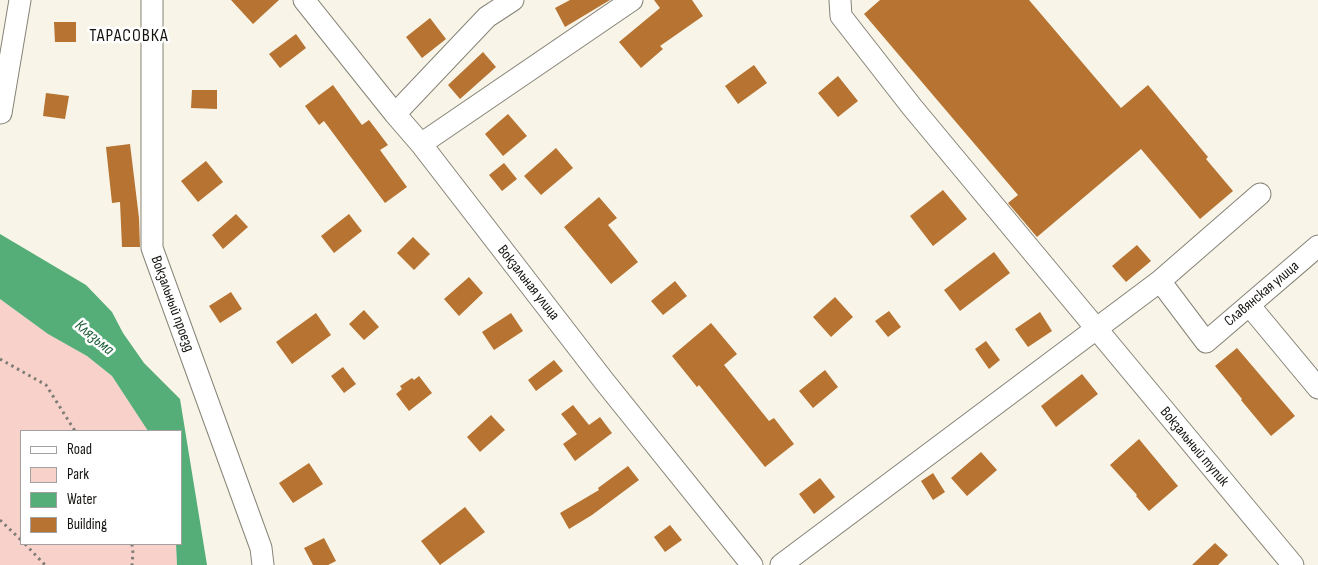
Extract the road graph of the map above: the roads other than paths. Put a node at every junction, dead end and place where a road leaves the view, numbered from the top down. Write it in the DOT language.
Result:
graph roads {
  1 [pos="20,0"];
  2 [pos="152,0"];
  3 [pos="304,0"];
  4 [pos="513,0"];
  5 [pos="632,0"];
  6 [pos="840,0"];
  7 [pos="487,8"];
  8 [pos="1,113"];
  9 [pos="395,114"];
  10 [pos="421,144"];
  11 [pos="1260,194"];
  12 [pos="1318,246"];
  13 [pos="1160,281"];
  14 [pos="1250,305"];
  15 [pos="1095,329"];
  16 [pos="1318,388"];
  17 [pos="263,565"];
  18 [pos="752,565"];
  19 [pos="781,565"];
  20 [pos="1293,565"];
  1 -- 8 [label="street"];
  2 -- 17 [label="street, Вокзальный проезд"];
  3 -- 9 [label="street, Вокзальная улица"];
  4 -- 7 [label="street"];
  5 -- 10 [label="street"];
  6 -- 15 [label="street, Вокзальный тупик"];
  7 -- 9 [label="street"];
  9 -- 10 [label="street, Вокзальная улица"];
  10 -- 18 [label="street, Вокзальная улица"];
  11 -- 13 [label="street"];
  12 -- 14 [label="street, Славянская улица"];
  13 -- 14 [label="street, Славянская улица"];
  13 -- 15 [label="street"];
  14 -- 16 [label="street"];
  15 -- 19 [label="street"];
  15 -- 20 [label="street, Вокзальный тупик"];
}
